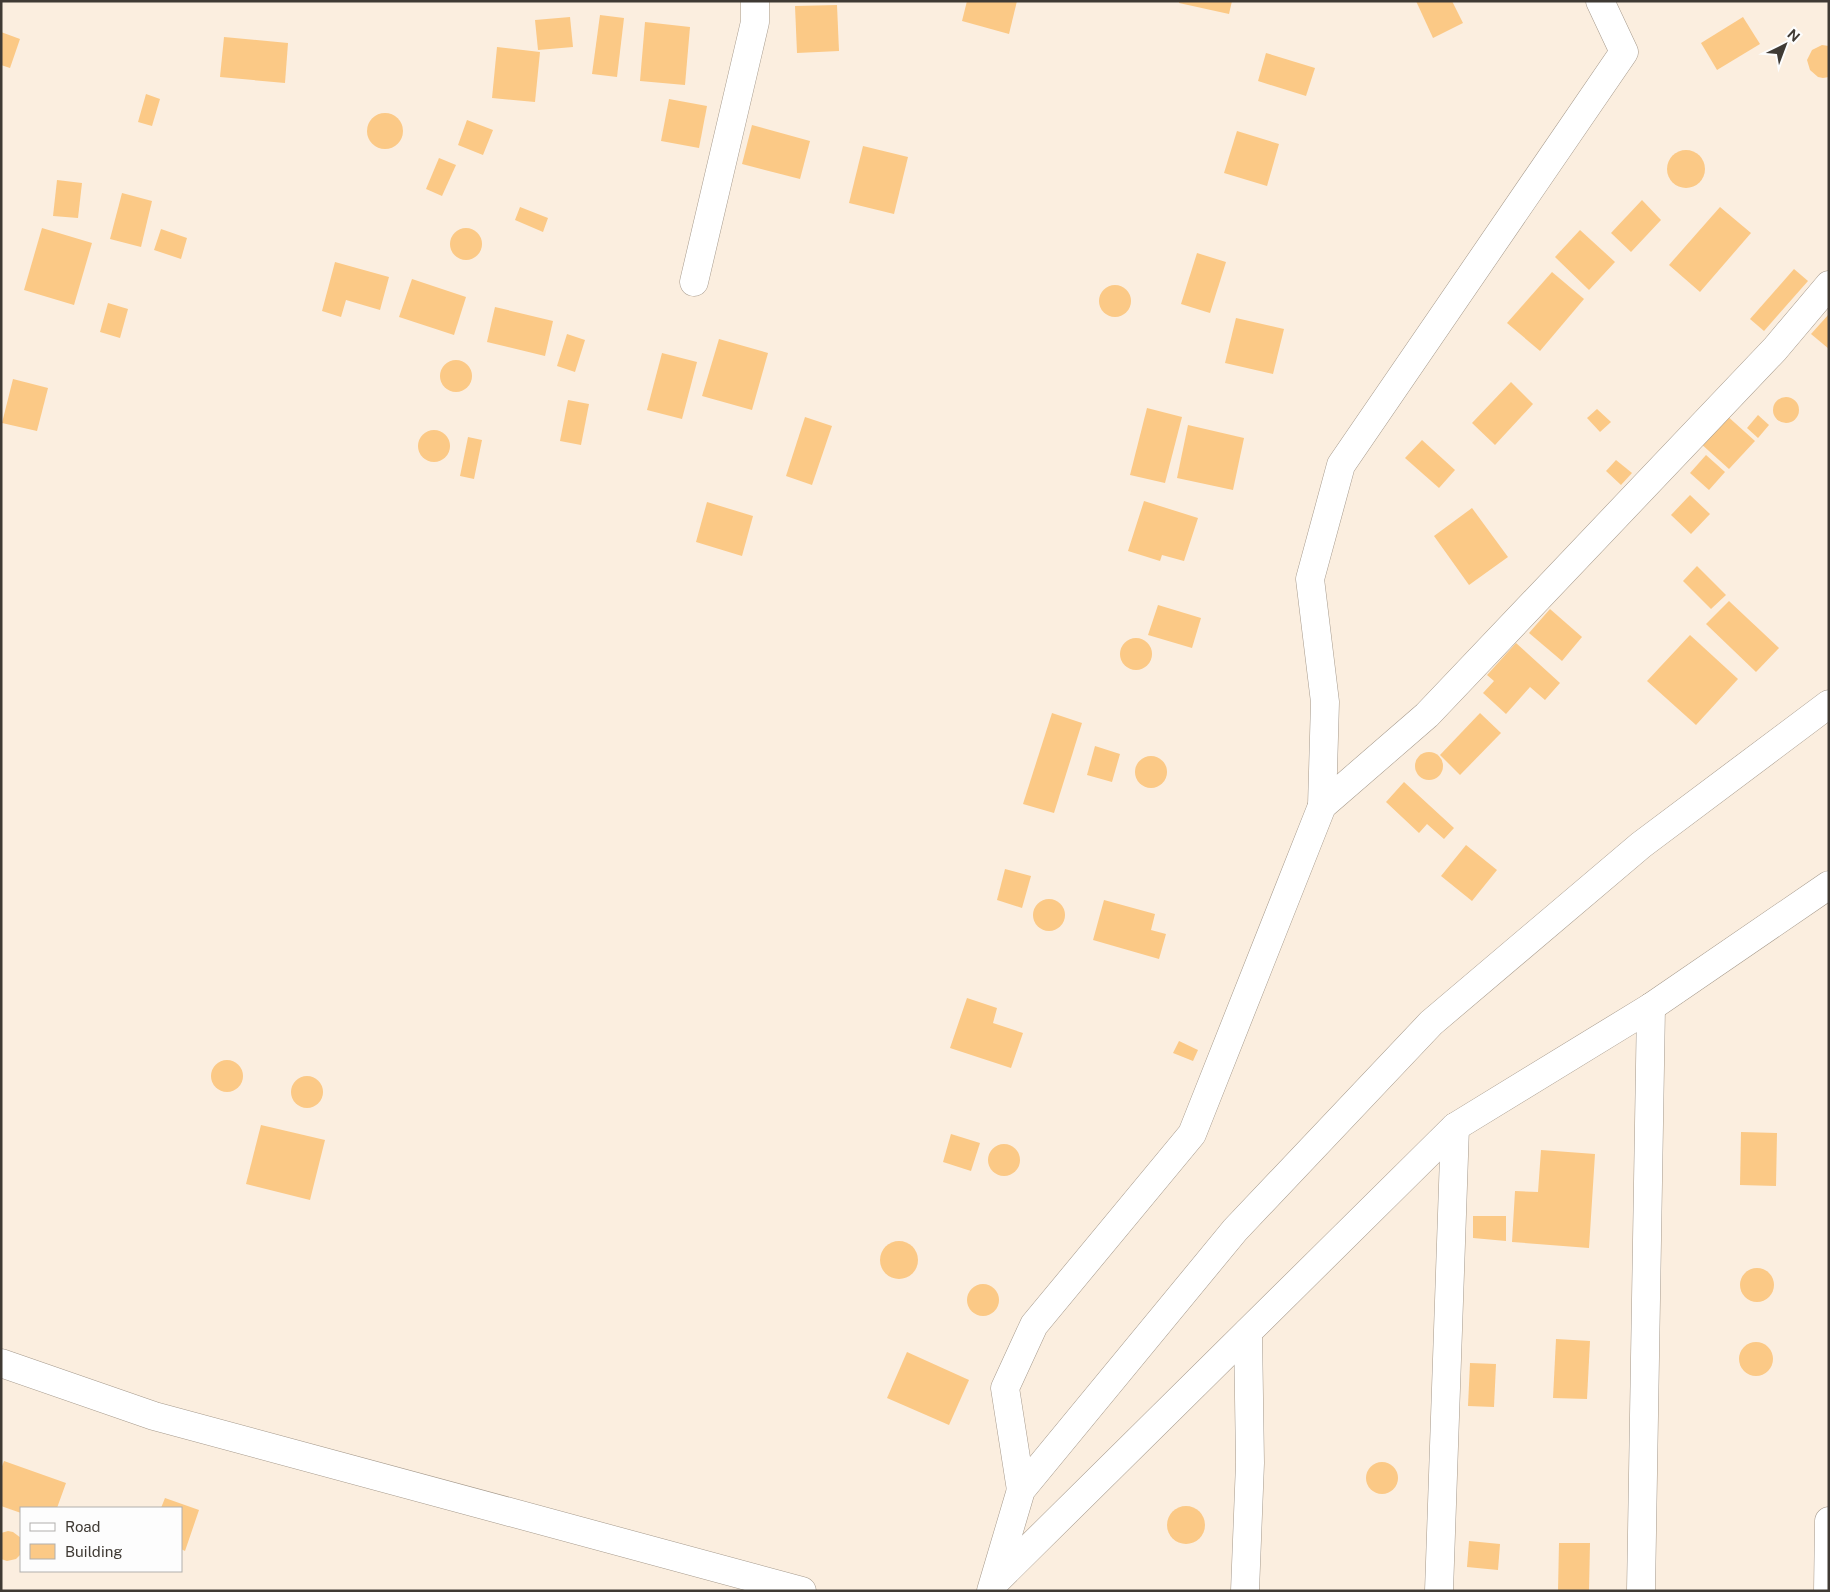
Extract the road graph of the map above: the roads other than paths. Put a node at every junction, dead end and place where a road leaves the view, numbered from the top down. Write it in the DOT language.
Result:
graph roads {
  1 [pos="755,1"];
  2 [pos="1600,1"];
  3 [pos="694,282"];
  4 [pos="1829,285"];
  5 [pos="1829,704"];
  6 [pos="1322,806"];
  7 [pos="1829,885"];
  8 [pos="1652,1007"];
  9 [pos="1455,1128"];
  10 [pos="1248,1332"];
  11 [pos="1,1363"];
  12 [pos="1021,1490"];
  13 [pos="1829,1521"];
  14 [pos="992,1587"];
  15 [pos="802,1591"];
  16 [pos="1245,1591"];
  17 [pos="1439,1591"];
  18 [pos="1641,1591"];
  19 [pos="1828,1591"];
  1 -- 3 [label="street"];
  2 -- 6 [label="street"];
  4 -- 6 [label="street"];
  5 -- 12 [label="street"];
  6 -- 12 [label="street"];
  7 -- 8 [label="street"];
  8 -- 9 [label="street"];
  8 -- 18 [label="street"];
  9 -- 10 [label="street"];
  9 -- 17 [label="street"];
  10 -- 14 [label="street"];
  10 -- 16 [label="street"];
  11 -- 15 [label="street"];
  12 -- 14 [label="street"];
  13 -- 19 [label="street"];
}
